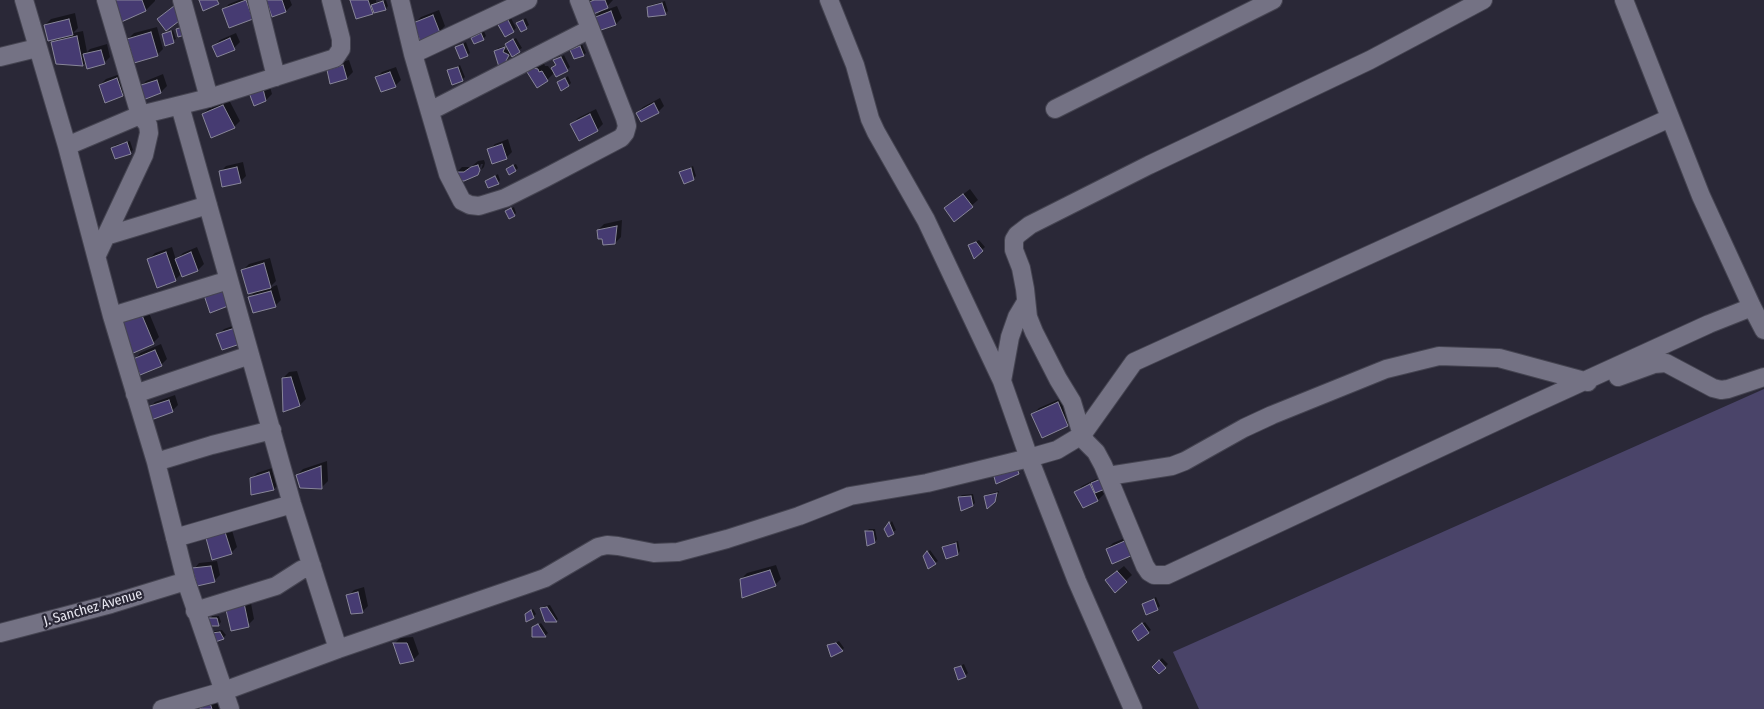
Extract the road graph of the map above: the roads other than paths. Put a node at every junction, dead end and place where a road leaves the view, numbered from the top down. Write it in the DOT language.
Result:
graph roads {
  1 [pos="24,0"];
  2 [pos="106,0"];
  3 [pos="182,0"];
  4 [pos="257,0"];
  5 [pos="331,0"];
  6 [pos="400,0"];
  7 [pos="528,0"];
  8 [pos="579,0"];
  9 [pos="1273,0"];
  10 [pos="1483,0"];
  11 [pos="1624,0"];
  12 [pos="835,4"];
  13 [pos="590,29"];
  14 [pos="37,48"];
  15 [pos="413,54"];
  16 [pos="0,57"];
  17 [pos="276,77"];
  18 [pos="209,98"];
  19 [pos="180,106"];
  20 [pos="1055,110"];
  21 [pos="430,111"];
  22 [pos="140,115"];
  23 [pos="1670,118"];
  24 [pos="67,146"];
  25 [pos="208,205"];
  26 [pos="106,236"];
  27 [pos="97,255"];
  28 [pos="229,280"];
  29 [pos="1026,302"];
  30 [pos="1752,307"];
  31 [pos="112,316"];
  32 [pos="1764,330"];
  33 [pos="250,355"];
  34 [pos="1764,377"];
  35 [pos="1002,381"];
  36 [pos="1584,381"];
  37 [pos="135,394"];
  38 [pos="272,430"];
  39 [pos="1082,435"];
  40 [pos="1030,458"];
  41 [pos="156,462"];
  42 [pos="1108,476"];
  43 [pos="292,504"];
  44 [pos="175,538"];
  45 [pos="312,566"];
  46 [pos="186,581"];
  47 [pos="195,611"];
  48 [pos="0,633"];
  49 [pos="338,649"];
  50 [pos="224,691"];
  51 [pos="162,709"];
  52 [pos="230,709"];
  53 [pos="1133,709"];
  1 -- 14 [label="street"];
  2 -- 22 [label="street"];
  3 -- 18 [label="street"];
  4 -- 17 [label="street"];
  5 -- 17 [label="street"];
  6 -- 15 [label="street"];
  7 -- 15 [label="street"];
  8 -- 13 [label="street"];
  9 -- 20 [label="street"];
  10 -- 29 [label="street"];
  11 -- 23 [label="street"];
  12 -- 35 [label="street"];
  13 -- 21 [label="street"];
  13 -- 21 [label="street"];
  14 -- 16 [label="street"];
  14 -- 24 [label="street"];
  15 -- 21 [label="street"];
  17 -- 18 [label="street"];
  18 -- 19 [label="street"];
  19 -- 22 [label="street"];
  19 -- 25 [label="street"];
  22 -- 24 [label="street"];
  22 -- 26 [label="street"];
  23 -- 30 [label="street"];
  23 -- 39 [label="street"];
  24 -- 27 [label="street"];
  25 -- 26 [label="street"];
  25 -- 28 [label="street"];
  26 -- 27 [label="street"];
  27 -- 31 [label="street"];
  28 -- 31 [label="street"];
  28 -- 33 [label="street"];
  29 -- 35 [label="street"];
  29 -- 39 [label="street"];
  30 -- 32 [label="street"];
  30 -- 36 [label="street"];
  31 -- 37 [label="street"];
  33 -- 37 [label="street"];
  33 -- 38 [label="street"];
  34 -- 36 [label="street"];
  35 -- 40 [label="street"];
  36 -- 42 [label="street"];
  36 -- 42 [label="street"];
  37 -- 41 [label="street"];
  38 -- 41 [label="street"];
  38 -- 43 [label="street"];
  39 -- 40 [label="street"];
  39 -- 42 [label="street"];
  40 -- 49 [label="street"];
  40 -- 53 [label="street"];
  41 -- 44 [label="street"];
  43 -- 44 [label="street"];
  43 -- 45 [label="street"];
  44 -- 46 [label="street"];
  45 -- 47 [label="street"];
  45 -- 49 [label="street"];
  46 -- 47 [label="street"];
  46 -- 48 [label="street, J. Sanchez Avenue"];
  47 -- 50 [label="street"];
  49 -- 50 [label="street"];
  50 -- 51 [label="street"];
  50 -- 52 [label="street"];
}
